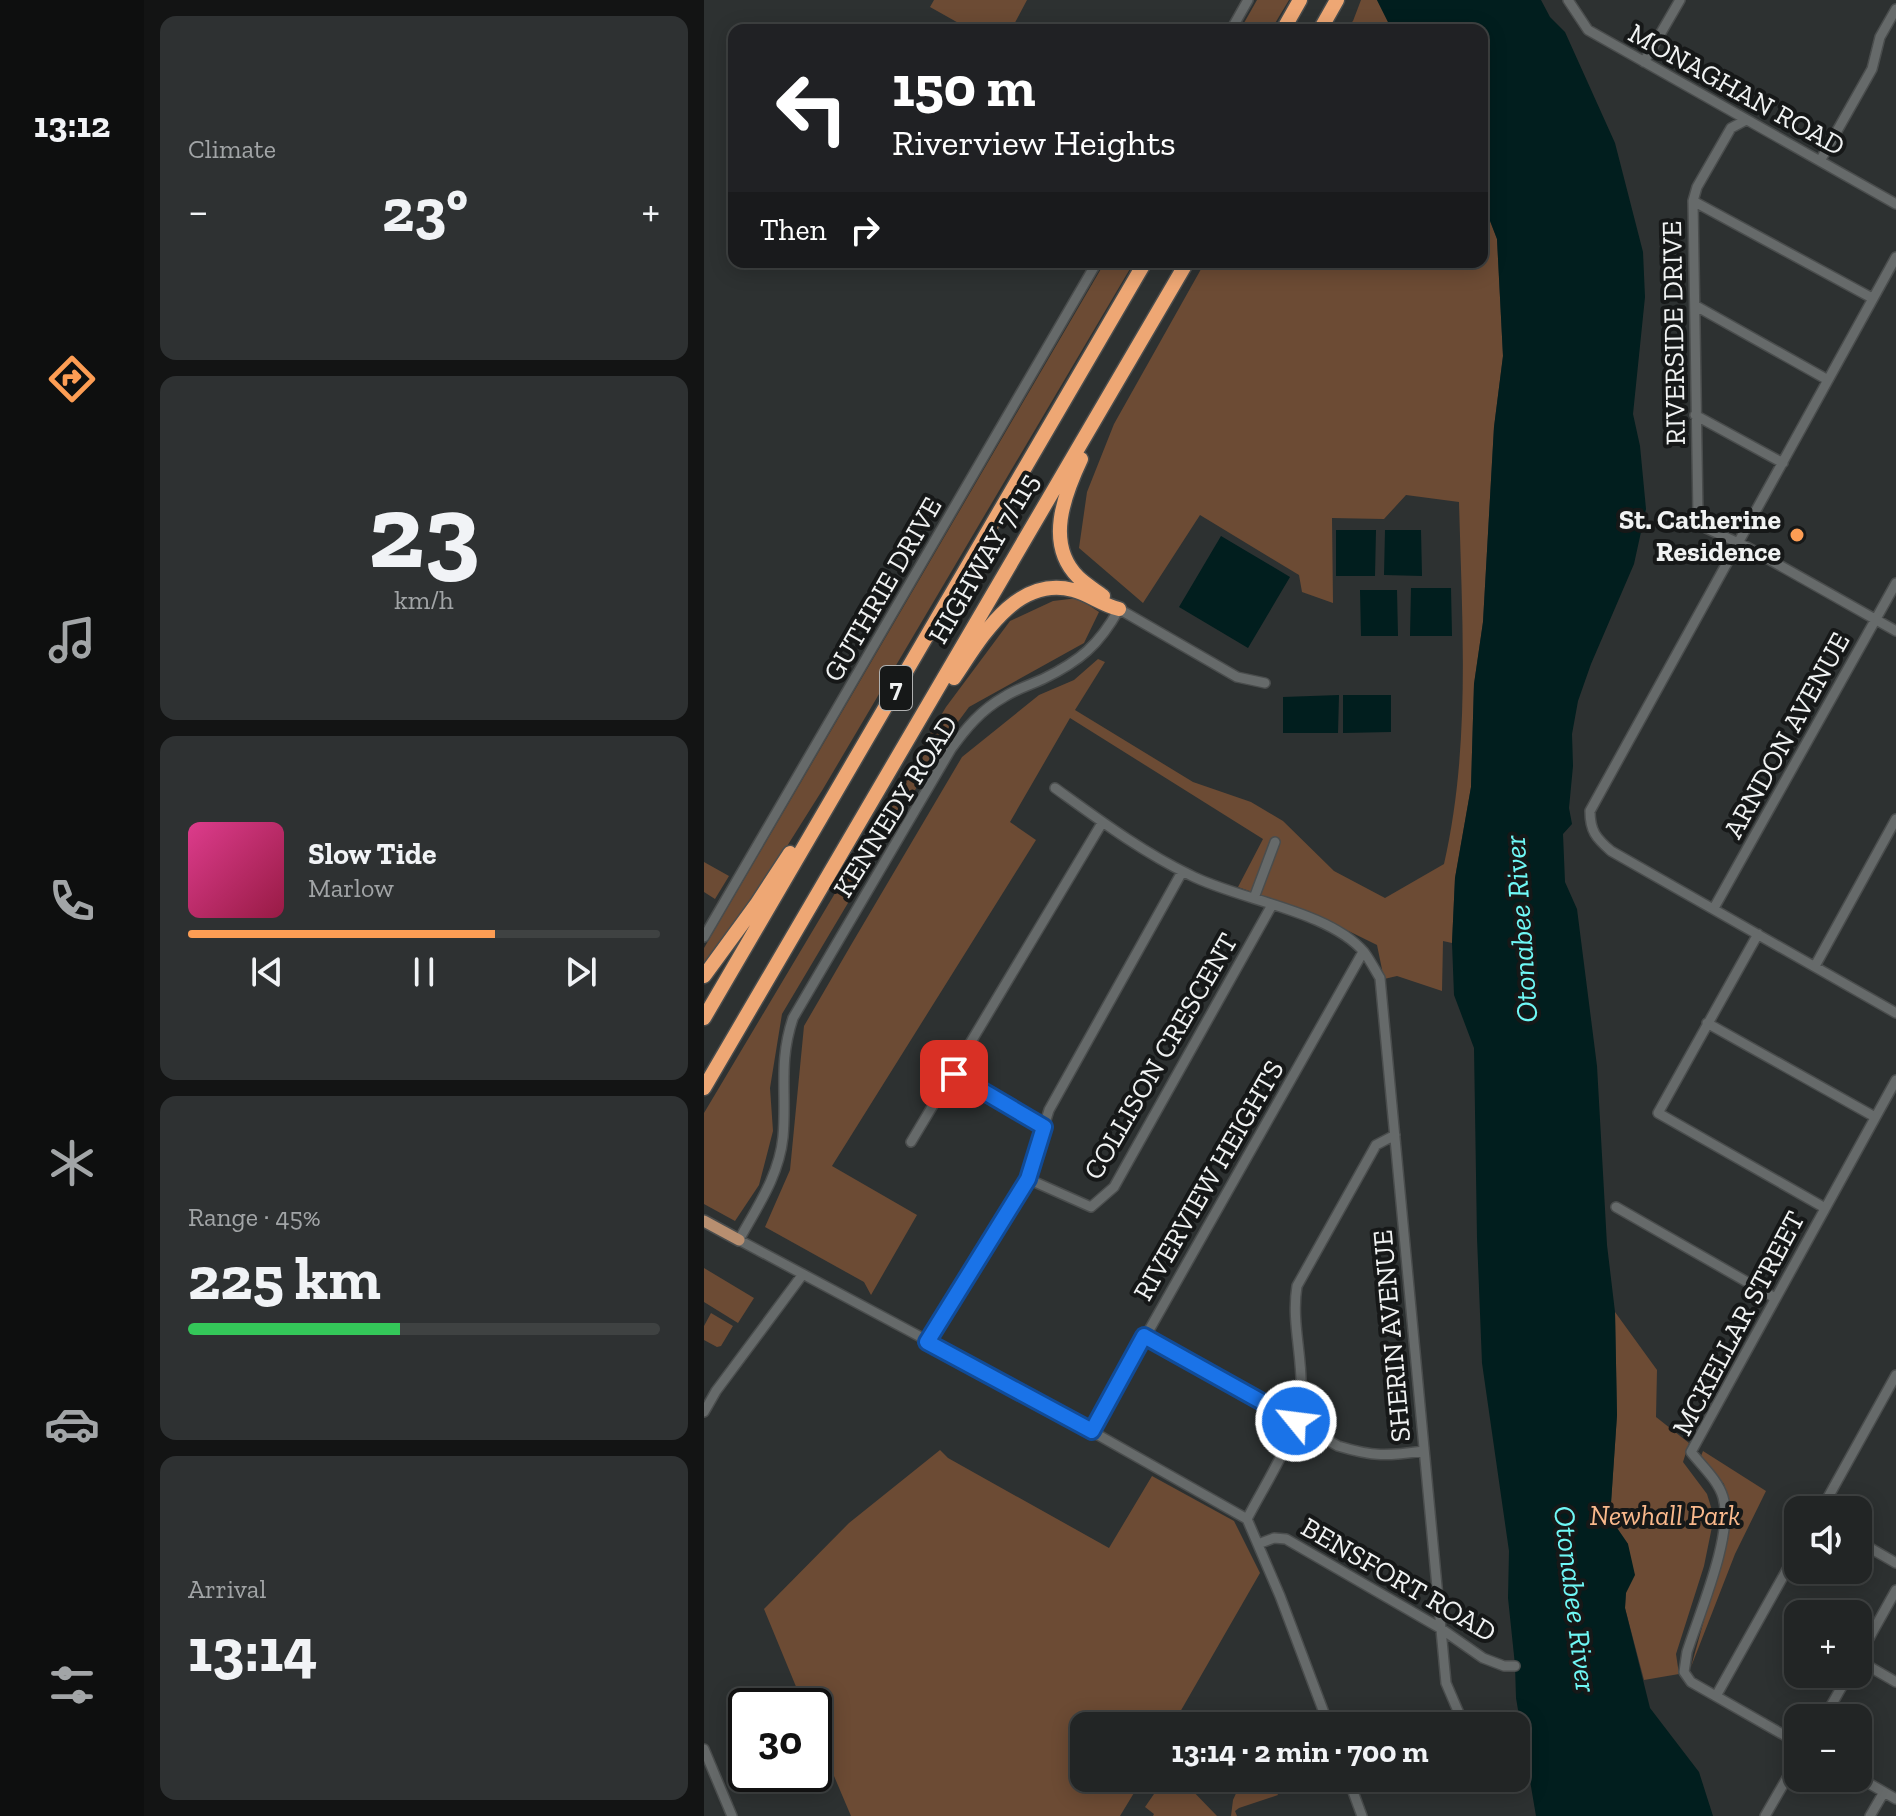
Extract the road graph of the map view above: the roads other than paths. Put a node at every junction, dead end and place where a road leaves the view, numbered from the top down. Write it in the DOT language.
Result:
graph roads {
  1 [pos="1248,0"];
  2 [pos="1300,0"];
  3 [pos="1337,0"];
  4 [pos="1570,0"];
  5 [pos="1680,0"];
  6 [pos="1896,9"];
  7 [pos="1234,24"];
  8 [pos="1286,24"];
  9 [pos="1323,24"];
  10 [pos="1644,62"];
  11 [pos="1746,120"];
  12 [pos="1820,161"];
  13 [pos="1693,201"];
  14 [pos="1896,204"];
  15 [pos="1896,257"];
  16 [pos="1094,268"];
  17 [pos="1142,268"];
  18 [pos="1184,268"];
  19 [pos="1872,298"];
  20 [pos="1696,306"];
  21 [pos="1143,340"];
  22 [pos="1828,380"];
  23 [pos="1695,415"];
  24 [pos="1783,463"];
  25 [pos="1737,542"];
  26 [pos="1896,583"];
  27 [pos="1119,609"];
  28 [pos="1875,619"];
  29 [pos="1896,631"];
  30 [pos="1265,683"];
  31 [pos="1055,788"];
  32 [pos="876,795"];
  33 [pos="830,803"];
  34 [pos="1896,819"];
  35 [pos="1102,823"];
  36 [pos="1275,842"];
  37 [pos="1182,872"];
  38 [pos="1254,898"];
  39 [pos="1272,905"];
  40 [pos="1714,908"];
  41 [pos="1758,934"];
  42 [pos="704,937"];
  43 [pos="1363,952"];
  44 [pos="1815,966"];
  45 [pos="704,976"];
  46 [pos="1896,1013"];
  47 [pos="704,1018"];
  48 [pos="1707,1023"];
  49 [pos="954,1074"];
  50 [pos="1896,1080"];
  51 [pos="704,1088"];
  52 [pos="1875,1117"];
  53 [pos="1044,1127"];
  54 [pos="1395,1135"];
  55 [pos="911,1142"];
  56 [pos="1028,1179"];
  57 [pos="1616,1207"];
  58 [pos="1825,1208"];
  59 [pos="704,1221"];
  60 [pos="739,1240"];
  61 [pos="803,1274"];
  62 [pos="1775,1298"];
  63 [pos="1144,1336"];
  64 [pos="927,1342"];
  65 [pos="1896,1375"];
  66 [pos="704,1412"];
  67 [pos="1296,1421"];
  68 [pos="1092,1431"];
  69 [pos="1424,1451"];
  70 [pos="1829,1496"];
  71 [pos="1247,1519"];
  72 [pos="1258,1544"];
  73 [pos="1872,1549"];
  74 [pos="1896,1563"];
  75 [pos="1784,1575"];
  76 [pos="1896,1590"];
  77 [pos="1440,1628"];
  78 [pos="1872,1634"];
  79 [pos="1515,1666"];
  80 [pos="1872,1667"];
  81 [pos="1896,1682"];
  82 [pos="1716,1696"];
  83 [pos="1324,1712"];
  84 [pos="1458,1712"];
  85 [pos="1784,1735"];
  86 [pos="704,1749"];
  87 [pos="717,1780"];
  88 [pos="1784,1783"];
  89 [pos="1872,1785"];
  90 [pos="704,1786"];
  91 [pos="1353,1792"];
  92 [pos="1884,1792"];
  93 [pos="1896,1799"];
  94 [pos="732,1816"];
  95 [pos="1362,1816"];
  96 [pos="1765,1816"];
  97 [pos="1870,1816"];
  1 -- 7 [label="street"];
  2 -- 8 [label="highway"];
  3 -- 9 [label="highway"];
  4 -- 10 [label="street, MONAGHAN ROAD"];
  5 -- 10 [label="street"];
  6 -- 12 [label="street"];
  10 -- 11 [label="street, MONAGHAN ROAD"];
  11 -- 12 [label="street, MONAGHAN ROAD"];
  11 -- 13 [label="street, RIVERSIDE DRIVE"];
  12 -- 14 [label="street, MONAGHAN ROAD"];
  13 -- 19 [label="street"];
  13 -- 20 [label="street, RIVERSIDE DRIVE"];
  15 -- 19 [label="street"];
  16 -- 42 [label="street, GUTHRIE DRIVE"];
  17 -- 33 [label="highway, HIGHWAY 7/115 / 7"];
  18 -- 21 [label="highway, HIGHWAY 7/115 / 7"];
  19 -- 22 [label="street"];
  20 -- 22 [label="street"];
  20 -- 23 [label="street, RIVERSIDE DRIVE"];
  21 -- 27 [label="highway"];
  21 -- 32 [label="highway, HIGHWAY 7/115 / 7"];
  22 -- 24 [label="street"];
  23 -- 24 [label="street"];
  23 -- 25 [label="street, RIVERSIDE DRIVE"];
  24 -- 25 [label="street"];
  25 -- 28 [label="street"];
  25 -- 40 [label="street"];
  26 -- 28 [label="street, ARNDON AVENUE"];
  27 -- 30 [label="street"];
  27 -- 32 [label="highway"];
  27 -- 60 [label="street, KENNEDY ROAD"];
  28 -- 29 [label="street"];
  28 -- 40 [label="street, ARNDON AVENUE"];
  31 -- 35 [label="street"];
  32 -- 51 [label="highway, HIGHWAY 7/115 / 7"];
  33 -- 45 [label="highway"];
  33 -- 47 [label="highway, HIGHWAY 7/115 / 7"];
  34 -- 44 [label="street"];
  35 -- 37 [label="street"];
  35 -- 49 [label="street"];
  36 -- 38 [label="street"];
  37 -- 38 [label="street"];
  37 -- 53 [label="street"];
  38 -- 39 [label="street"];
  39 -- 43 [label="street"];
  39 -- 56 [label="street, COLLISON CRESCENT"];
  40 -- 41 [label="street"];
  41 -- 44 [label="street"];
  41 -- 48 [label="street"];
  43 -- 54 [label="street, SHERIN AVENUE"];
  43 -- 63 [label="street, RIVERVIEW HEIGHTS"];
  44 -- 46 [label="street"];
  48 -- 52 [label="street"];
  48 -- 58 [label="street"];
  49 -- 53 [label="street"];
  49 -- 55 [label="street"];
  50 -- 52 [label="street, MCKELLAR STREET"];
  52 -- 58 [label="street, MCKELLAR STREET"];
  53 -- 56 [label="street"];
  54 -- 67 [label="street"];
  54 -- 69 [label="street, SHERIN AVENUE"];
  56 -- 64 [label="street"];
  57 -- 62 [label="street"];
  58 -- 62 [label="street, MCKELLAR STREET"];
  59 -- 60 [label="main road"];
  60 -- 61 [label="street"];
  61 -- 64 [label="street"];
  61 -- 66 [label="street"];
  62 -- 82 [label="street, MCKELLAR STREET"];
  63 -- 67 [label="street"];
  63 -- 68 [label="street, RIVERVIEW HEIGHTS"];
  64 -- 68 [label="street"];
  65 -- 70 [label="street"];
  67 -- 69 [label="street"];
  67 -- 71 [label="street"];
  68 -- 71 [label="street"];
  69 -- 77 [label="street, SHERIN AVENUE"];
  71 -- 72 [label="street"];
  72 -- 77 [label="street, BENSFORT ROAD"];
  72 -- 83 [label="street"];
  73 -- 74 [label="street"];
  75 -- 82 [label="street"];
  76 -- 78 [label="street"];
  77 -- 79 [label="street, BENSFORT ROAD"];
  77 -- 84 [label="street, SHERIN AVENUE"];
  80 -- 81 [label="street"];
  82 -- 85 [label="street"];
  86 -- 87 [label="street"];
  87 -- 90 [label="street"];
  87 -- 94 [label="street"];
  88 -- 96 [label="street"];
  89 -- 92 [label="street"];
  91 -- 95 [label="street"];
  92 -- 93 [label="street"];
  92 -- 97 [label="street"];
}
